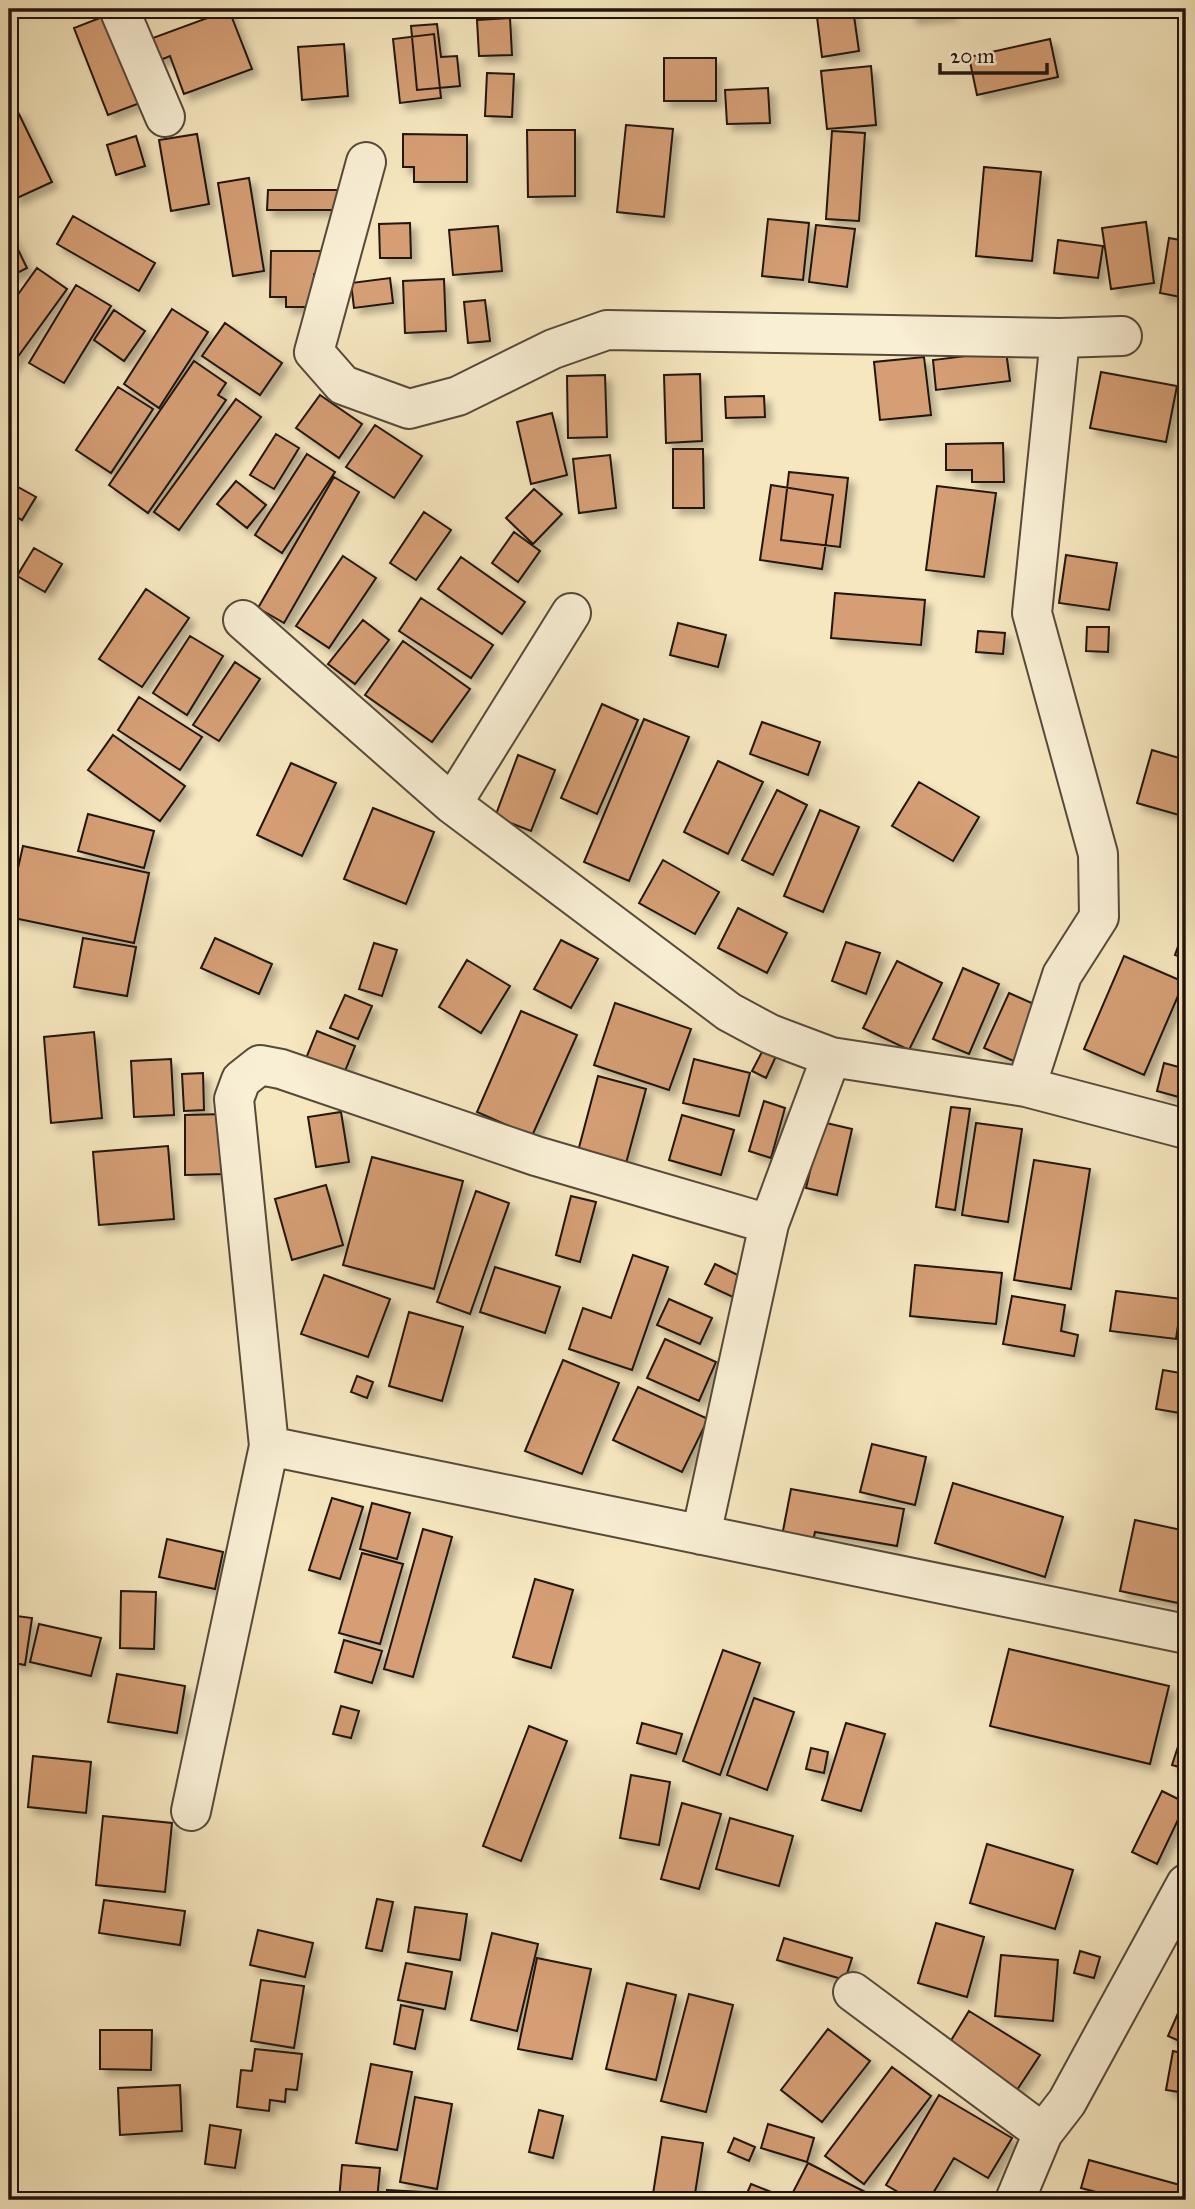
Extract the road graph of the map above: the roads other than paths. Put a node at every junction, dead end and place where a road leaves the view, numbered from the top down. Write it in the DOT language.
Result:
graph roads {
  1 [pos="119,9"];
  2 [pos="165,117"];
  3 [pos="366,162"];
  4 [pos="1122,336"];
  5 [pos="1060,338"];
  6 [pos="571,614"];
  7 [pos="243,620"];
  8 [pos="452,804"];
  9 [pos="831,1057"];
  10 [pos="1026,1087"];
  11 [pos="1186,1129"];
  12 [pos="769,1224"];
  13 [pos="269,1446"];
  14 [pos="701,1535"];
  15 [pos="1186,1634"];
  16 [pos="191,1811"];
  17 [pos="1186,1884"];
  18 [pos="853,1992"];
  19 [pos="1043,2133"];
  20 [pos="1016,2200"];
  1 -- 2 [label="street"];
  3 -- 5 [label="street"];
  4 -- 5 [label="street"];
  5 -- 10 [label="street"];
  6 -- 8 [label="street"];
  7 -- 8 [label="street"];
  8 -- 9 [label="street"];
  9 -- 10 [label="street"];
  9 -- 12 [label="street"];
  10 -- 11 [label="street"];
  12 -- 13 [label="street"];
  12 -- 14 [label="street"];
  13 -- 14 [label="street"];
  13 -- 16 [label="street"];
  14 -- 15 [label="street"];
  17 -- 19 [label="street"];
  18 -- 19 [label="street"];
  19 -- 20 [label="street"];
}
